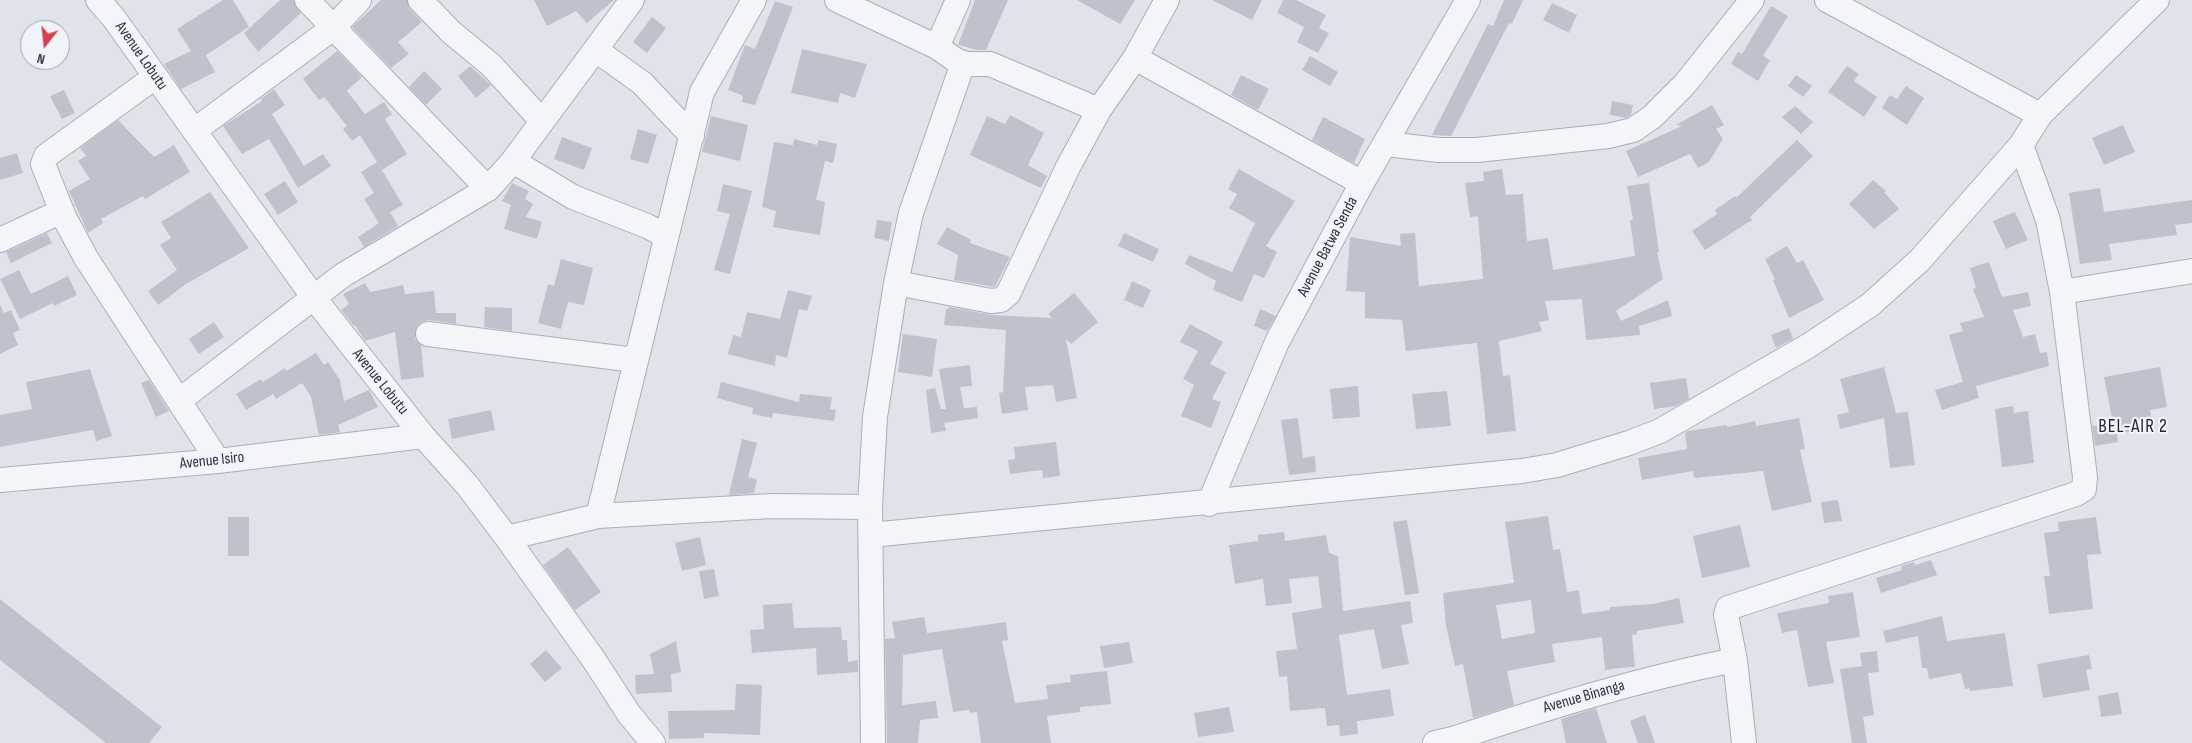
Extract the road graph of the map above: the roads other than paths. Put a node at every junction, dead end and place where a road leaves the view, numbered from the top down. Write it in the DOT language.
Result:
graph roads {
  1 [pos="307,0"];
  2 [pos="359,0"];
  3 [pos="420,0"];
  4 [pos="632,0"];
  5 [pos="754,0"];
  6 [pos="837,0"];
  7 [pos="958,0"];
  8 [pos="1167,0"];
  9 [pos="1468,0"];
  10 [pos="1752,0"];
  11 [pos="1827,0"];
  12 [pos="2157,0"];
  13 [pos="106,9"];
  14 [pos="333,28"];
  15 [pos="937,47"];
  16 [pos="596,50"];
  17 [pos="1136,58"];
  18 [pos="963,63"];
  19 [pos="155,77"];
  20 [pos="1099,110"];
  21 [pos="2040,115"];
  22 [pos="542,121"];
  23 [pos="195,130"];
  24 [pos="692,136"];
  25 [pos="1386,144"];
  26 [pos="2020,145"];
  27 [pos="513,161"];
  28 [pos="1362,183"];
  29 [pos="488,189"];
  30 [pos="62,211"];
  31 [pos="666,236"];
  32 [pos="0,240"];
  33 [pos="2192,272"];
  34 [pos="896,282"];
  35 [pos="2062,292"];
  36 [pos="314,298"];
  37 [pos="428,334"];
  38 [pos="635,360"];
  39 [pos="180,400"];
  40 [pos="423,436"];
  41 [pos="218,460"];
  42 [pos="0,480"];
  43 [pos="1209,504"];
  44 [pos="870,508"];
  45 [pos="598,516"];
  46 [pos="871,535"];
  47 [pos="507,538"];
  48 [pos="1735,660"];
  49 [pos="653,743"];
  50 [pos="873,743"];
  51 [pos="1435,743"];
  52 [pos="1744,743"];
  1 -- 14 [label="street"];
  2 -- 14 [label="street"];
  3 -- 22 [label="street"];
  4 -- 16 [label="street"];
  5 -- 24 [label="street"];
  6 -- 15 [label="street"];
  7 -- 15 [label="street"];
  8 -- 17 [label="street"];
  9 -- 25 [label="street, Avenue Batwa Senda"];
  10 -- 25 [label="street"];
  11 -- 21 [label="street"];
  12 -- 21 [label="street"];
  13 -- 19 [label="street, Avenue Lobutu"];
  14 -- 23 [label="street"];
  14 -- 29 [label="street"];
  15 -- 18 [label="street"];
  16 -- 22 [label="street"];
  16 -- 24 [label="street"];
  17 -- 20 [label="street"];
  17 -- 28 [label="street"];
  18 -- 20 [label="street"];
  18 -- 34 [label="street"];
  19 -- 23 [label="street, Avenue Lobutu"];
  19 -- 30 [label="street"];
  20 -- 34 [label="street"];
  21 -- 26 [label="street"];
  22 -- 27 [label="street"];
  23 -- 36 [label="street, Avenue Lobutu"];
  24 -- 31 [label="street"];
  25 -- 28 [label="street, Avenue Batwa Senda"];
  26 -- 35 [label="street"];
  26 -- 43 [label="street"];
  27 -- 29 [label="street"];
  27 -- 31 [label="street"];
  28 -- 43 [label="street, Avenue Batwa Senda"];
  29 -- 36 [label="street"];
  30 -- 32 [label="street"];
  30 -- 39 [label="street"];
  31 -- 38 [label="street"];
  33 -- 35 [label="street"];
  34 -- 44 [label="street"];
  35 -- 48 [label="street"];
  36 -- 39 [label="street"];
  36 -- 40 [label="street, Avenue Lobutu"];
  37 -- 38 [label="street"];
  38 -- 45 [label="street"];
  39 -- 41 [label="street"];
  40 -- 41 [label="street, Avenue Isiro"];
  40 -- 47 [label="street, Avenue Lobutu"];
  41 -- 42 [label="street, Avenue Isiro"];
  43 -- 46 [label="street"];
  44 -- 45 [label="street"];
  44 -- 46 [label="street"];
  45 -- 47 [label="street"];
  46 -- 50 [label="street"];
  47 -- 49 [label="street, Avenue Lobutu"];
  48 -- 51 [label="street, Avenue Binanga"];
  48 -- 52 [label="street"];
}
